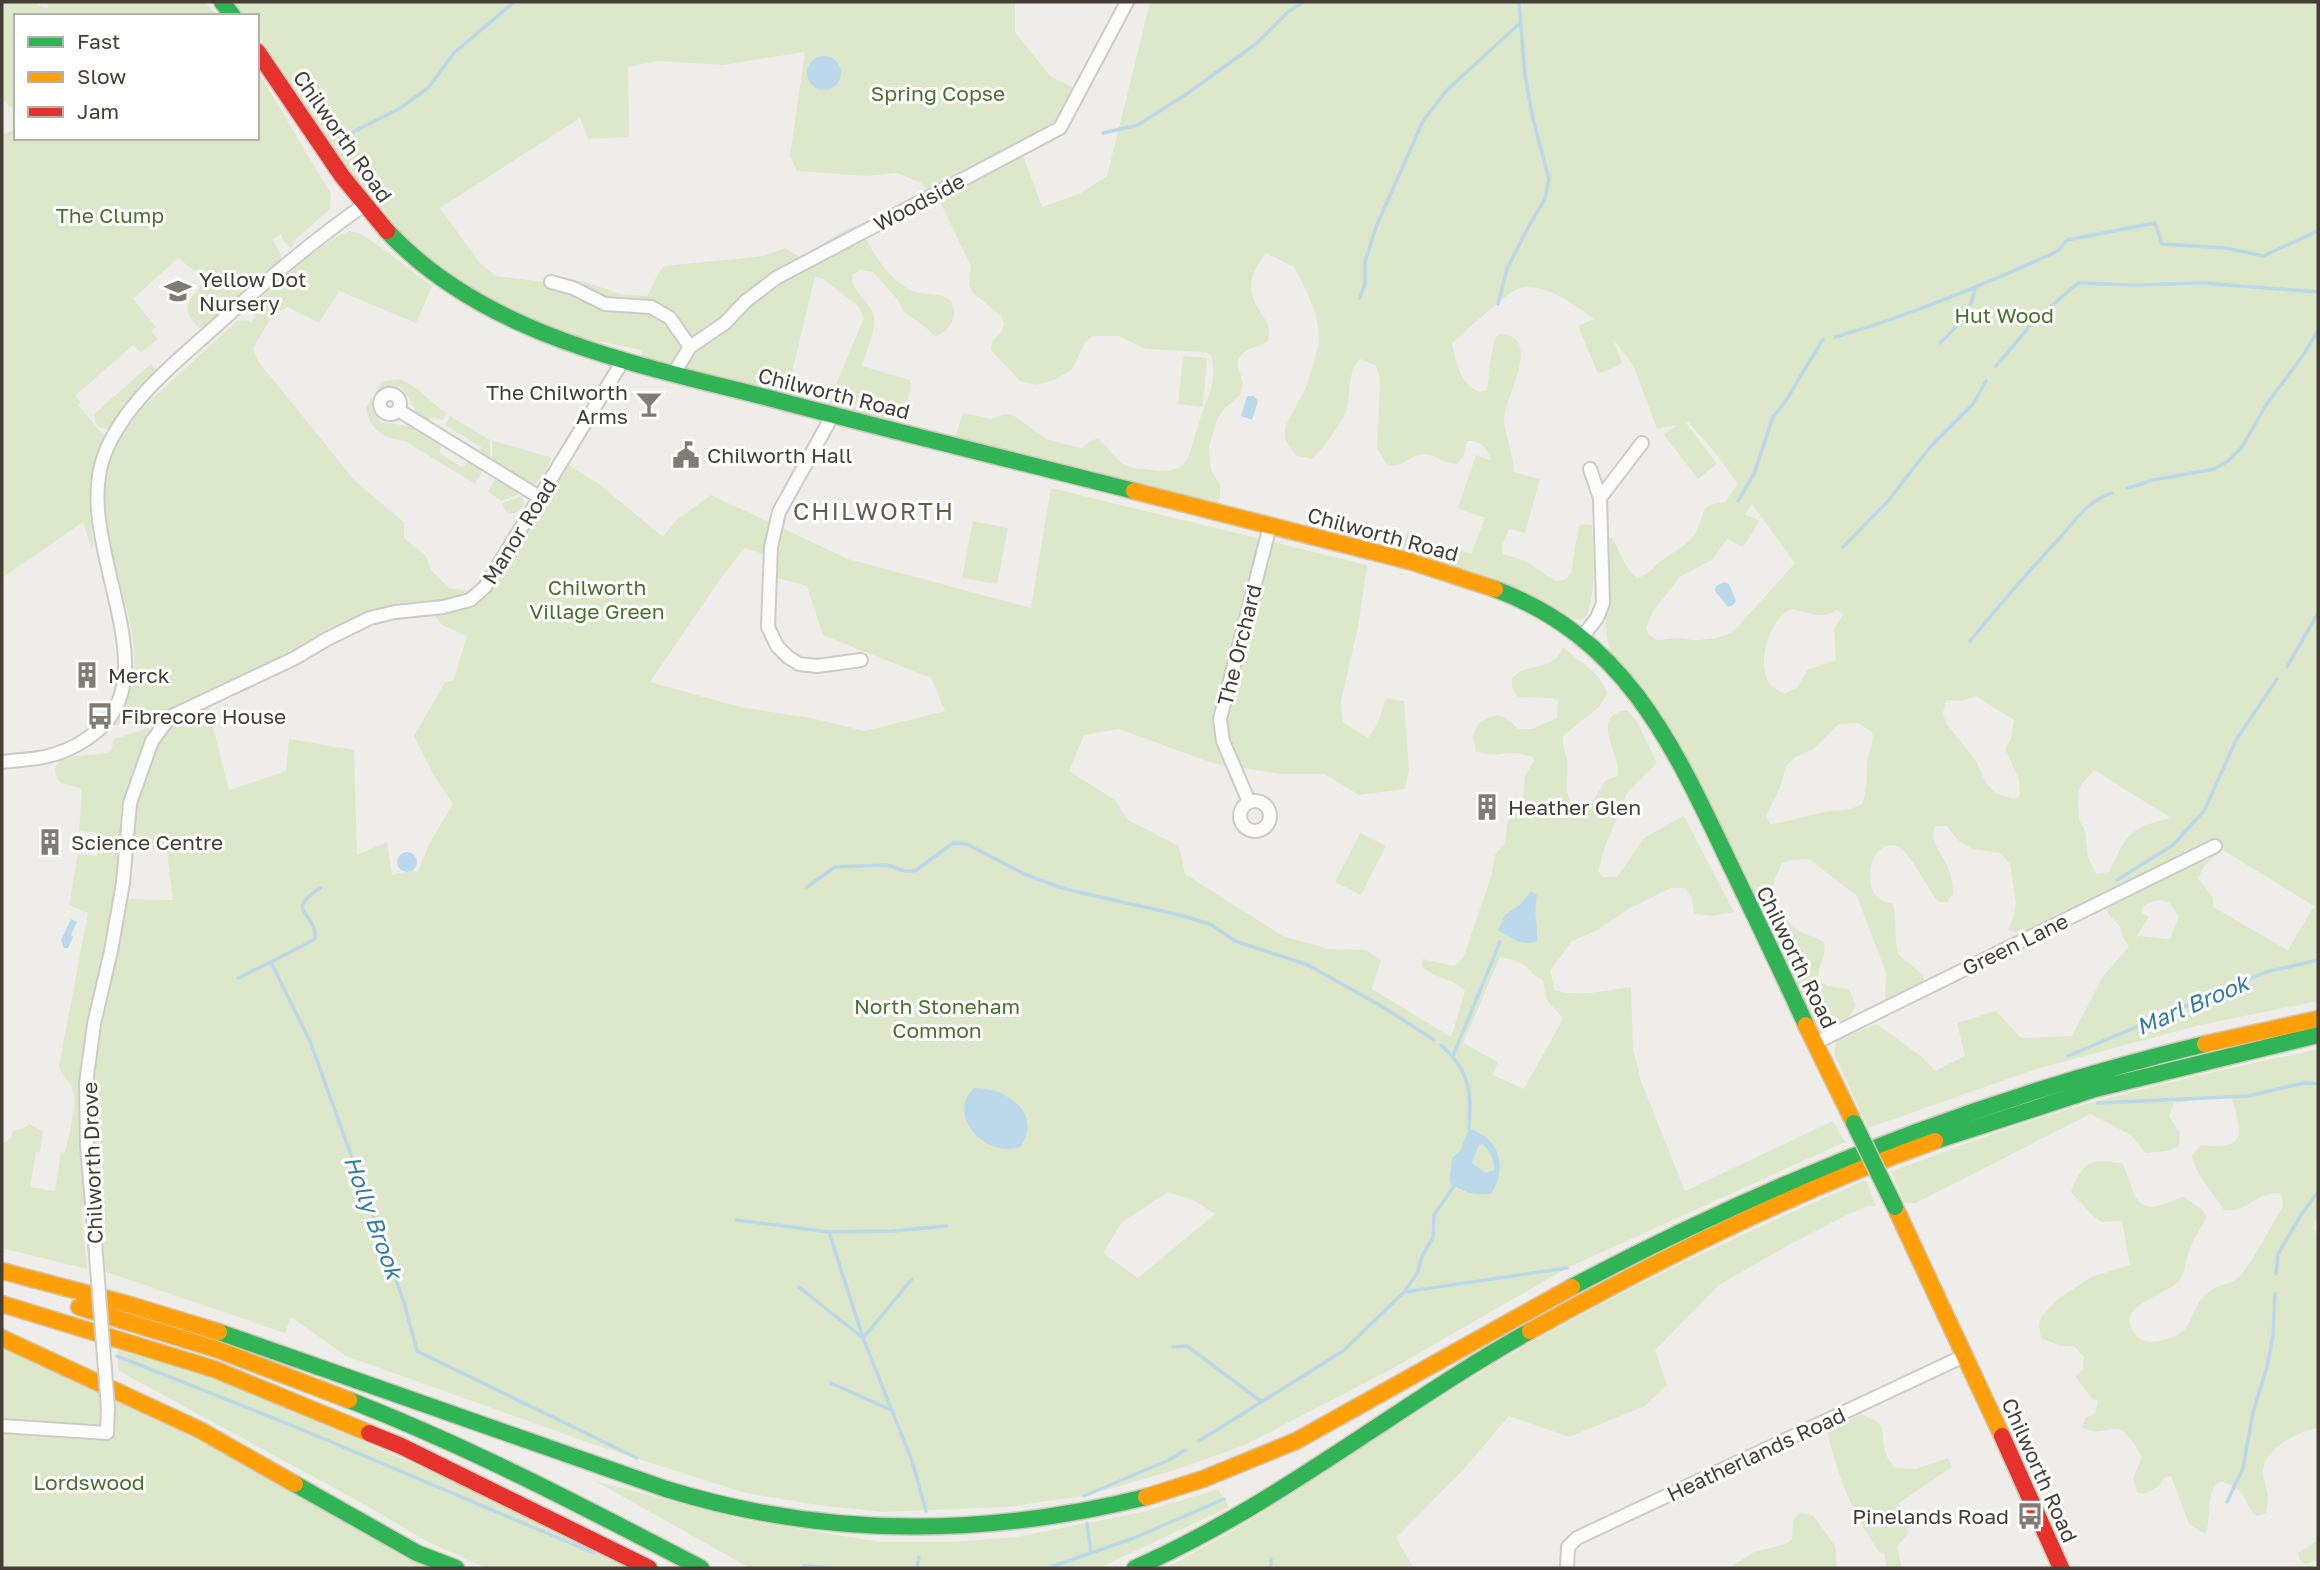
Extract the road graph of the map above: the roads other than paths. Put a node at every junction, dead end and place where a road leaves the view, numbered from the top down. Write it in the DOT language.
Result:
graph roads {
  1 [pos="1127,2"];
  2 [pos="259,54"];
  3 [pos="364,205"];
  4 [pos="551,282"];
  5 [pos="690,346"];
  6 [pos="624,359"];
  7 [pos="674,373"];
  8 [pos="398,410"];
  9 [pos="835,415"];
  10 [pos="1642,443"];
  11 [pos="1590,469"];
  12 [pos="541,498"];
  13 [pos="1600,498"];
  14 [pos="1270,526"];
  15 [pos="1582,637"];
  16 [pos="861,660"];
  17 [pos="170,717"];
  18 [pos="2,762"];
  19 [pos="1249,802"];
  20 [pos="2215,846"];
  21 [pos="2318,1019"];
  22 [pos="2318,1035"];
  23 [pos="1815,1043"];
  24 [pos="2,1271"];
  25 [pos="2,1284"];
  26 [pos="2,1304"];
  27 [pos="2,1338"];
  28 [pos="1966,1355"];
  29 [pos="2,1426"];
  30 [pos="456,1568"];
  31 [pos="649,1568"];
  32 [pos="701,1568"];
  33 [pos="1135,1568"];
  34 [pos="1567,1568"];
  35 [pos="2061,1568"];
  1 -- 5 [label="street, Woodside"];
  2 -- 3 [label="main road, Chilworth Road"];
  3 -- 6 [label="main road, Chilworth Road"];
  3 -- 18 [label="street"];
  4 -- 5 [label="street"];
  5 -- 7 [label="street, Woodside"];
  6 -- 7 [label="main road, Chilworth Road"];
  6 -- 12 [label="street, Manor Road"];
  7 -- 9 [label="main road, Chilworth Road"];
  8 -- 12 [label="street"];
  9 -- 14 [label="main road, Chilworth Road"];
  9 -- 16 [label="street"];
  10 -- 13 [label="street"];
  11 -- 13 [label="street"];
  12 -- 17 [label="street, Manor Road"];
  13 -- 15 [label="street"];
  14 -- 15 [label="main road, Chilworth Road"];
  14 -- 19 [label="street, The Orchard"];
  15 -- 23 [label="main road, Chilworth Road"];
  17 -- 29 [label="street, Chilworth Drove, bridge"];
  20 -- 23 [label="street, Green Lane"];
  21 -- 24 [label="main road"];
  22 -- 33 [label="main road"];
  23 -- 28 [label="main road, Chilworth Road, bridge"];
  25 -- 32 [label="main road"];
  26 -- 31 [label="main road"];
  27 -- 30 [label="main road"];
  28 -- 34 [label="street, Heatherlands Road"];
  28 -- 35 [label="main road, Chilworth Road"];
}
